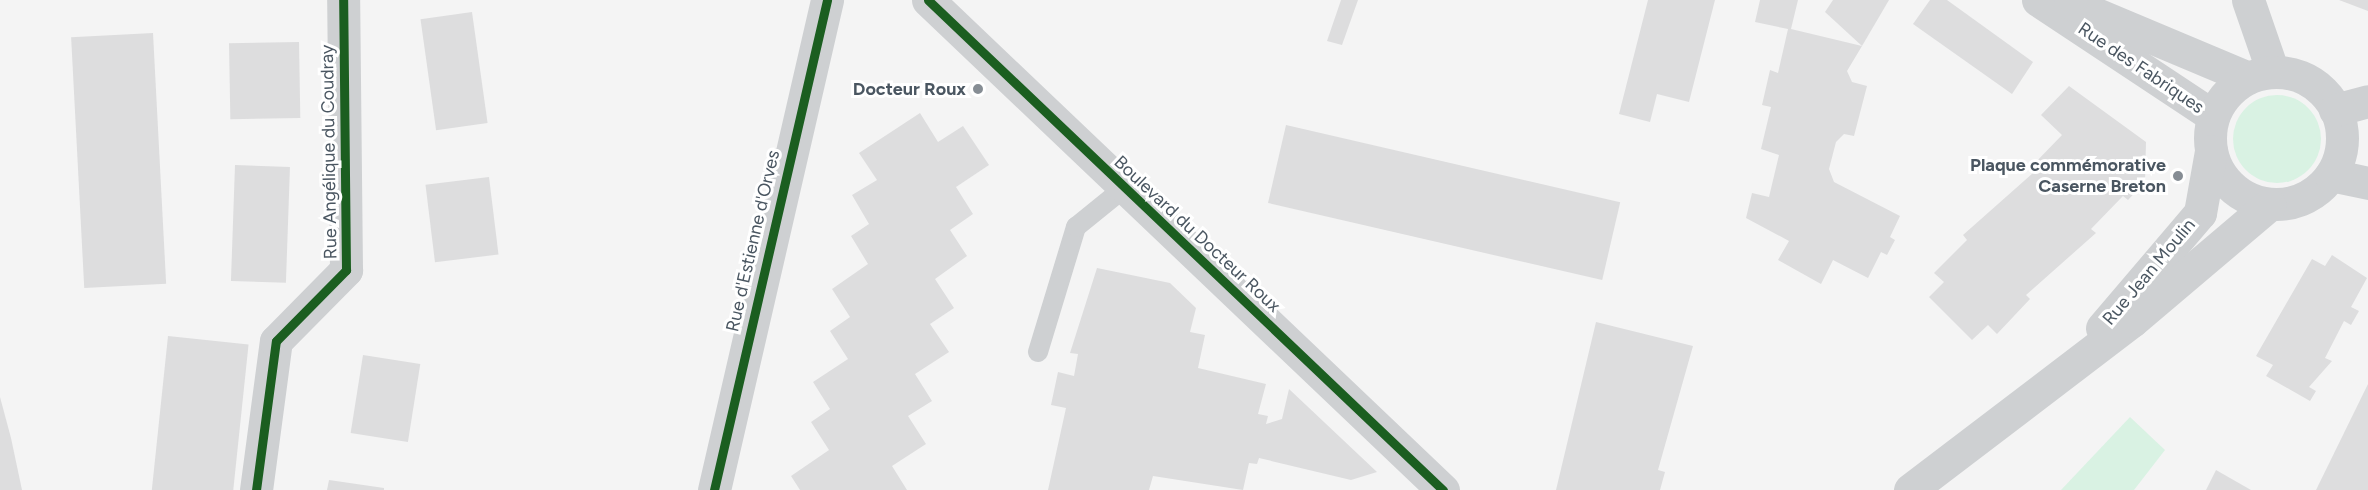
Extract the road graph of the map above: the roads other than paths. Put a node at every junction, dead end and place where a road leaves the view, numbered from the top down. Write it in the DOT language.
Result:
graph roads {
  1 [pos="344,0"];
  2 [pos="827,0"];
  3 [pos="928,0"];
  4 [pos="2038,0"];
  5 [pos="2062,0"];
  6 [pos="2248,0"];
  7 [pos="2260,75"];
  8 [pos="2368,101"];
  9 [pos="2336,110"];
  10 [pos="2213,116"];
  11 [pos="2211,151"];
  12 [pos="2331,175"];
  13 [pos="2368,183"];
  14 [pos="1124,188"];
  15 [pos="2269,205"];
  16 [pos="1038,352"];
  17 [pos="2083,354"];
  18 [pos="256,490"];
  19 [pos="714,490"];
  20 [pos="1443,490"];
  21 [pos="1910,490"];
  1 -- 18 [label="street, Rue Angélique du Coudray"];
  2 -- 19 [label="street, Rue d'Estienne d'Orves"];
  3 -- 14 [label="street, Boulevard du Docteur Roux"];
  4 -- 10 [label="street, Rue des Fabriques"];
  5 -- 7 [label="street, Rue des Fabriques"];
  6 -- 7 [label="street"];
  7 -- 9 [label="street"];
  7 -- 10 [label="street"];
  8 -- 9 [label="street"];
  9 -- 12 [label="street"];
  10 -- 11 [label="street"];
  11 -- 15 [label="street"];
  11 -- 17 [label="street, Rue Jean Moulin"];
  12 -- 13 [label="street"];
  12 -- 15 [label="street"];
  14 -- 16 [label="lane"];
  14 -- 20 [label="street, Boulevard du Docteur Roux"];
  15 -- 17 [label="street, Rue Jean Moulin"];
  17 -- 21 [label="street, Rue Jean Moulin"];
}
